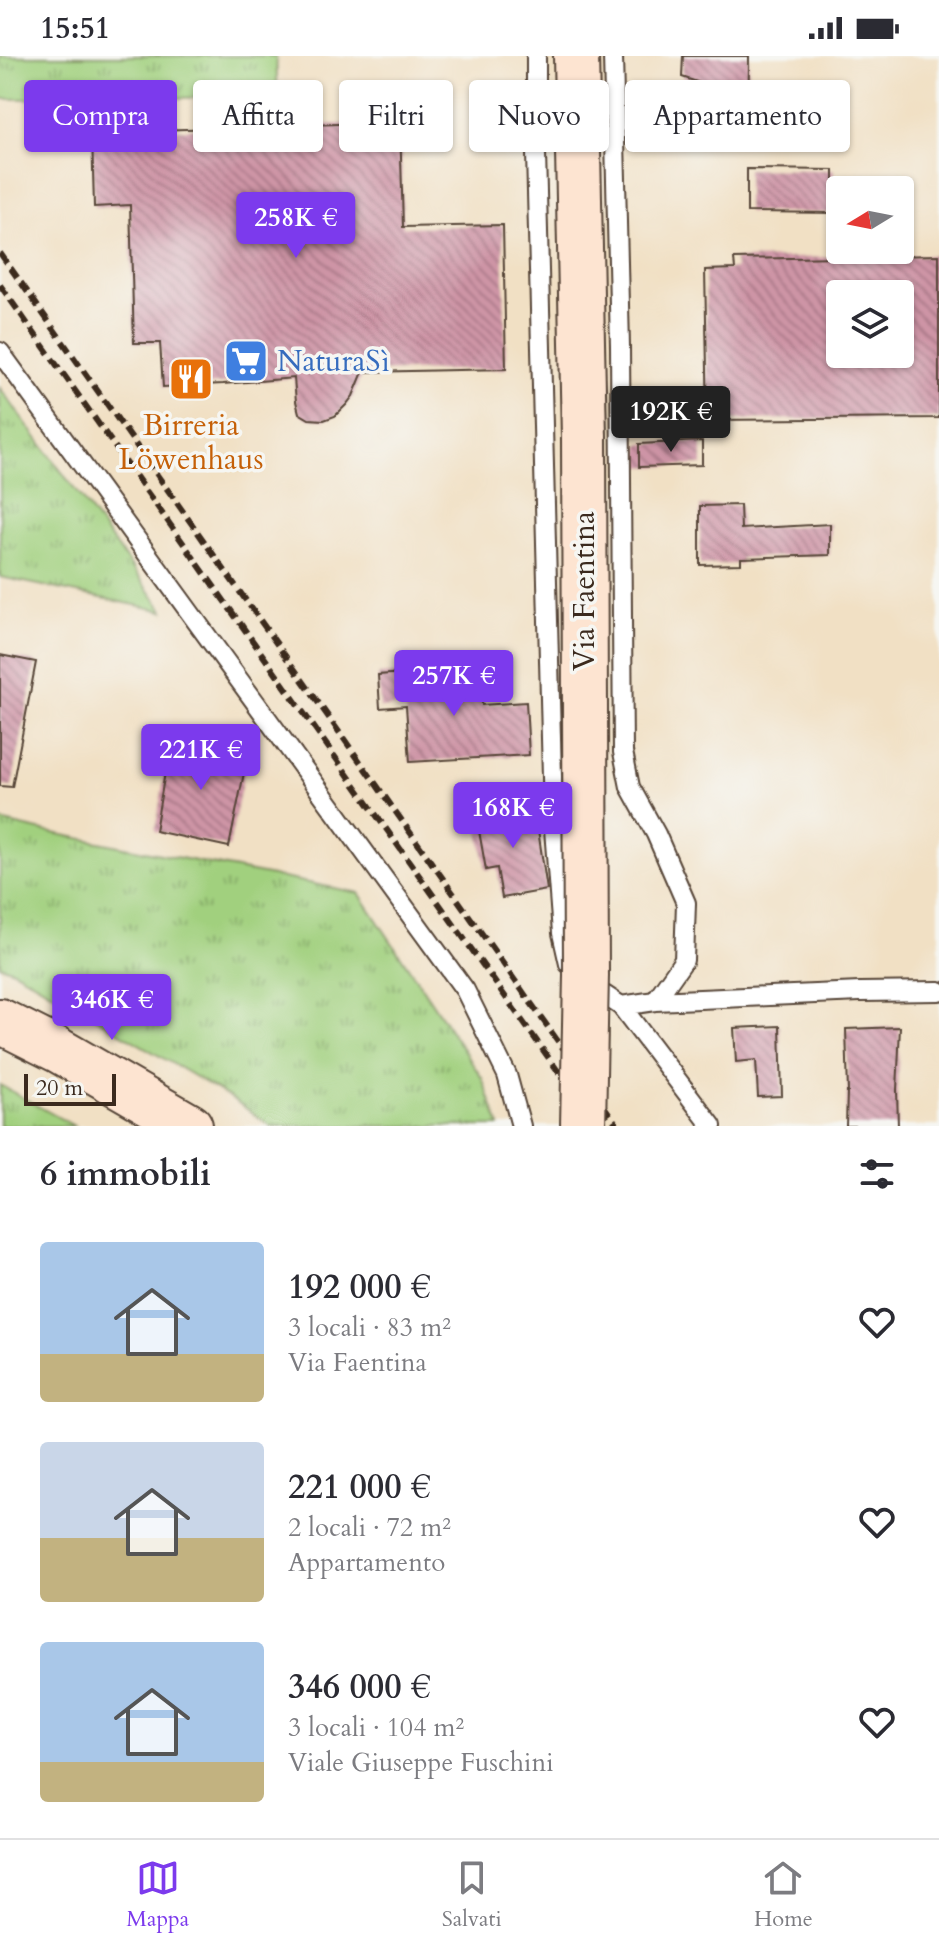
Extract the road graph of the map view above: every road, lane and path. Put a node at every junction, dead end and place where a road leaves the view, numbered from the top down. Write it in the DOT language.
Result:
graph roads {
  1 [pos="536,56"];
  2 [pos="576,56"];
  3 [pos="613,56"];
  4 [pos="0,352"];
  5 [pos="939,991"];
  6 [pos="655,1001"];
  7 [pos="621,1006"];
  8 [pos="0,1021"];
  9 [pos="190,1126"];
  10 [pos="521,1126"];
  11 [pos="583,1126"];
  12 [pos="712,1126"];
  1 -- 7 [label="lane"];
  2 -- 11 [label="main road, Via Faentina, bridge"];
  3 -- 6 [label="lane"];
  4 -- 10 [label="lane"];
  5 -- 6 [label="lane"];
  6 -- 7 [label="lane"];
  7 -- 12 [label="lane"];
  8 -- 9 [label="main road"];
}
